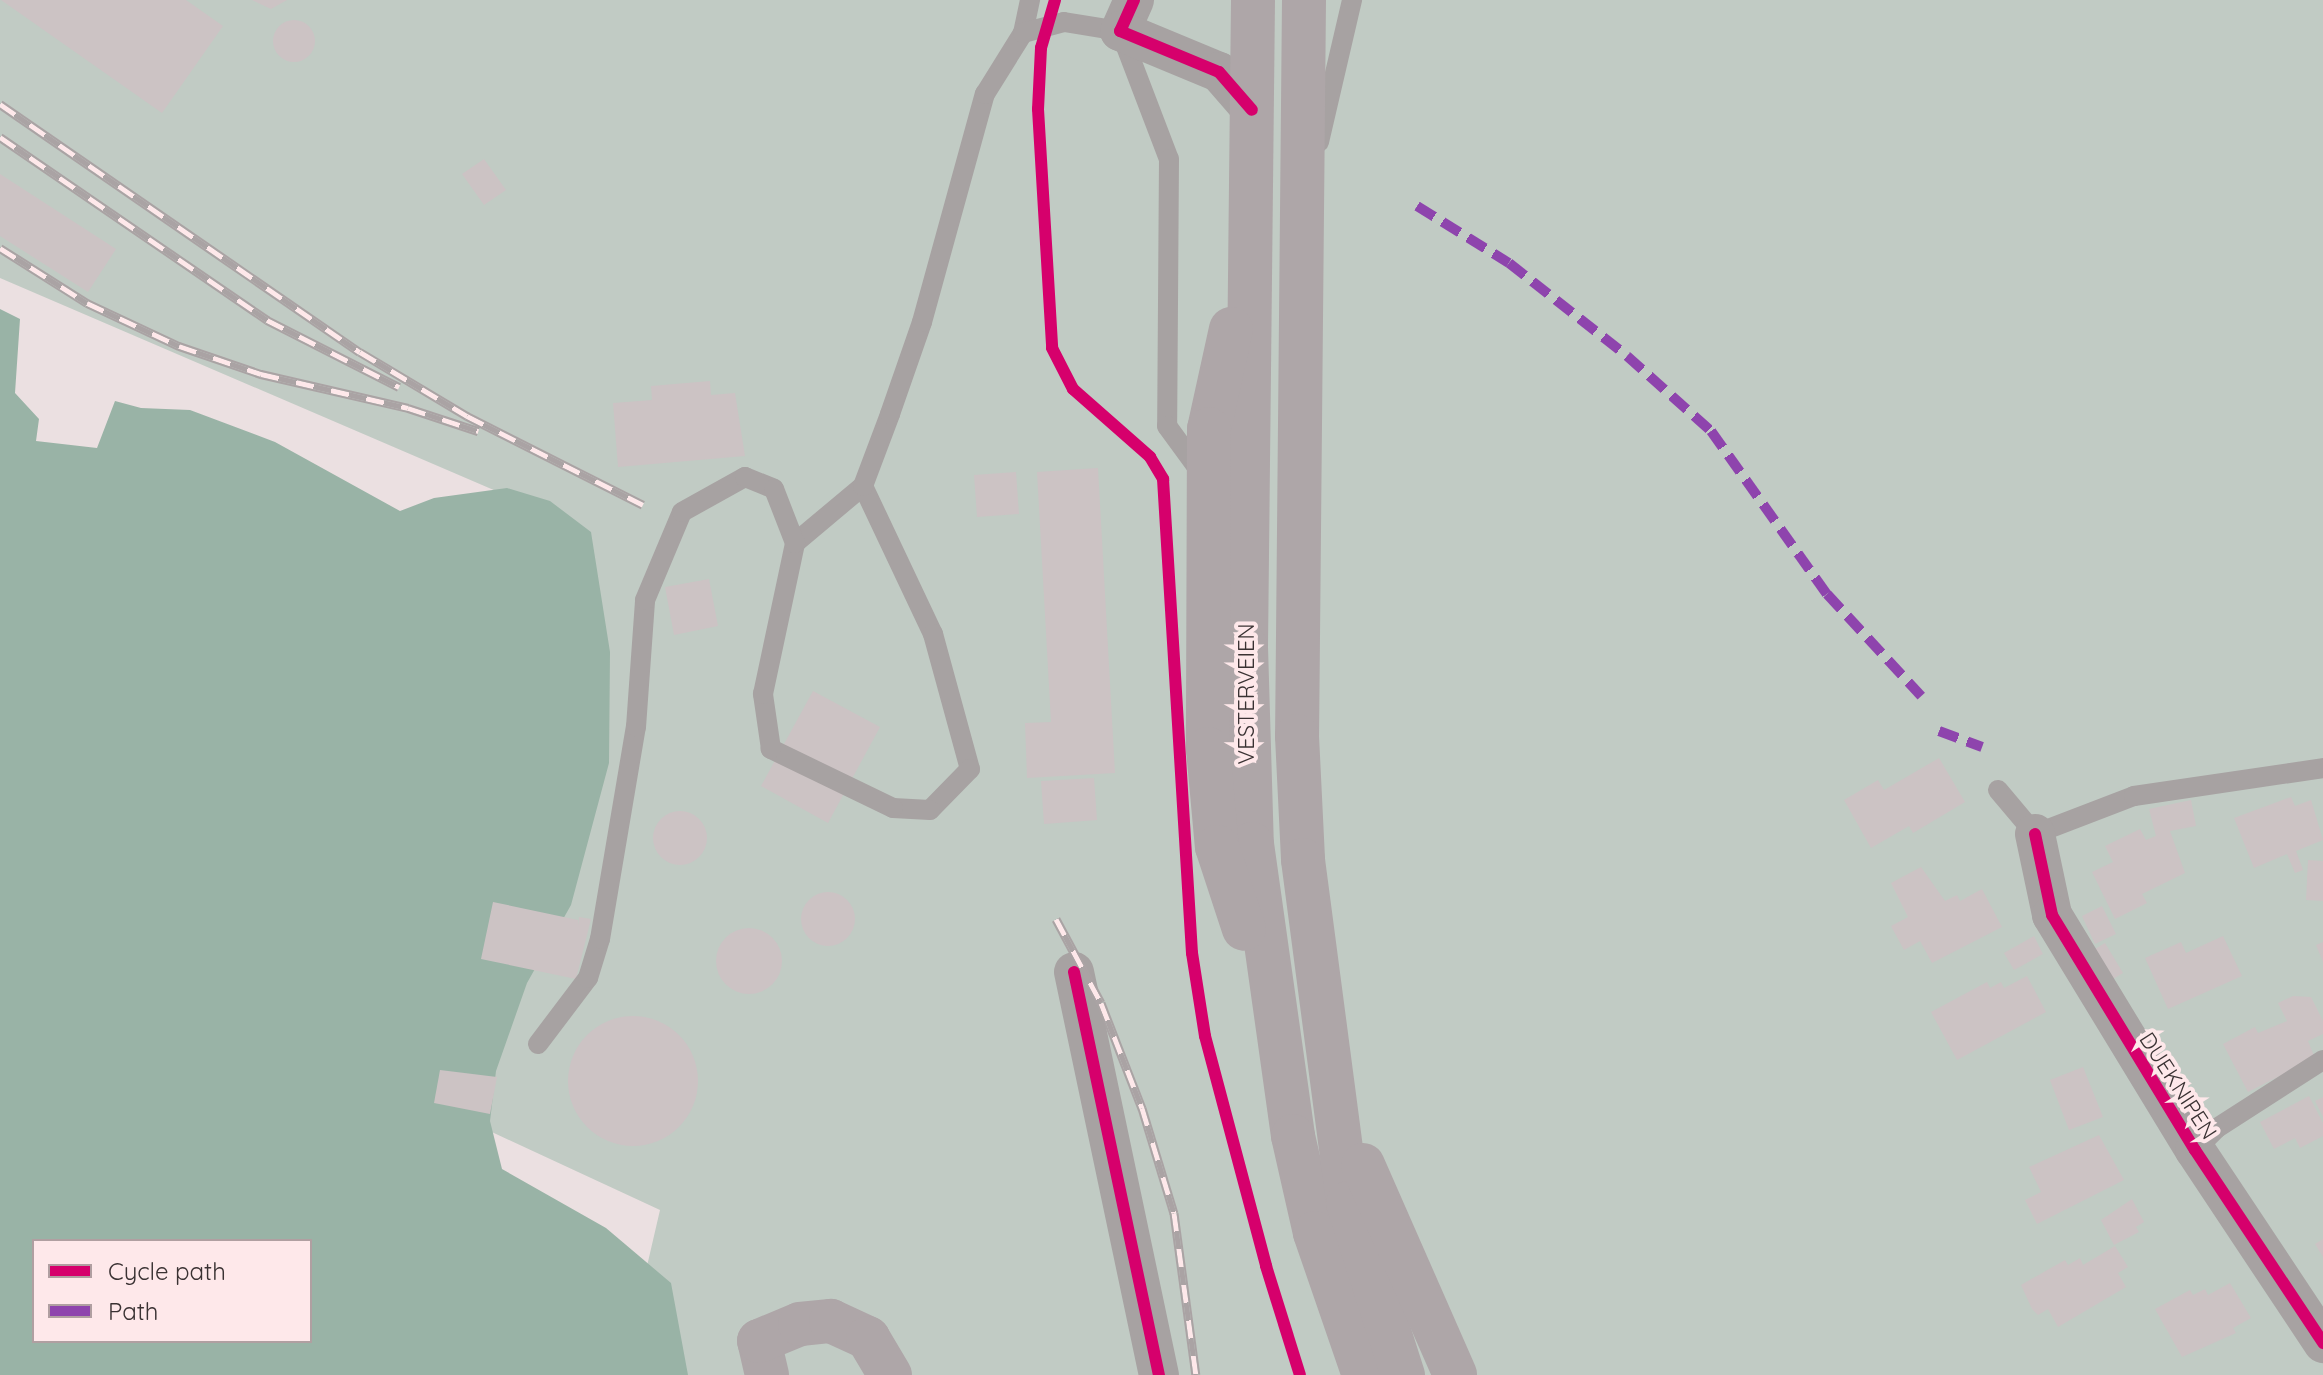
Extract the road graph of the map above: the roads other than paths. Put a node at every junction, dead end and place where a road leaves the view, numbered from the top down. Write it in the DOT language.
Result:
graph roads {
  1 [pos="1030,0"];
  2 [pos="1253,0"];
  3 [pos="1304,0"];
  4 [pos="1352,0"];
  5 [pos="1127,16"];
  6 [pos="1023,33"];
  7 [pos="1252,110"];
  8 [pos="1302,212"];
  9 [pos="1251,233"];
  10 [pos="1209,484"];
  11 [pos="863,486"];
  12 [pos="795,543"];
  13 [pos="2323,768"];
  14 [pos="1998,790"];
  15 [pos="2035,834"];
  16 [pos="1074,972"];
  17 [pos="1268,985"];
  18 [pos="538,1044"];
  19 [pos="2323,1060"];
  20 [pos="1334,1093"];
  21 [pos="2195,1150"];
  22 [pos="2323,1343"];
  23 [pos="767,1375"];
  24 [pos="890,1375"];
  25 [pos="1159,1375"];
  26 [pos="1364,1375"];
  27 [pos="1403,1375"];
  28 [pos="1455,1375"];
  1 -- 6 [label="lane"];
  2 -- 7 [label="highway, VESTERVEIEN"];
  3 -- 8 [label="highway"];
  4 -- 8 [label="lane"];
  5 -- 6 [label="lane"];
  5 -- 7 [label="street"];
  5 -- 10 [label="lane"];
  6 -- 11 [label="lane"];
  7 -- 9 [label="highway, VESTERVEIEN"];
  8 -- 20 [label="highway"];
  9 -- 10 [label="highway"];
  9 -- 17 [label="highway, VESTERVEIEN"];
  10 -- 17 [label="highway"];
  11 -- 12 [label="lane"];
  11 -- 12 [label="lane"];
  12 -- 18 [label="lane"];
  13 -- 15 [label="lane"];
  14 -- 15 [label="lane"];
  15 -- 21 [label="street, DUEKNIPEN"];
  16 -- 25 [label="street"];
  17 -- 26 [label="highway, VESTERVEIEN"];
  19 -- 21 [label="lane, DUEKNIPEN"];
  20 -- 27 [label="highway"];
  20 -- 28 [label="highway"];
  21 -- 22 [label="street, DUEKNIPEN"];
  23 -- 24 [label="highway"];
}
